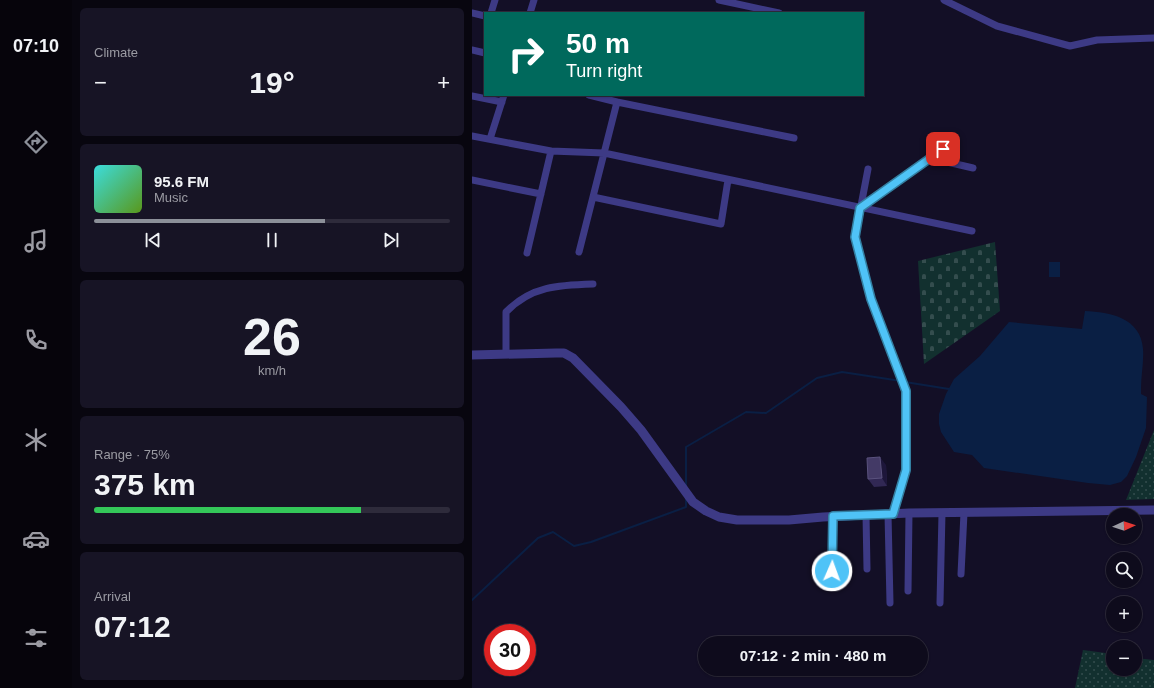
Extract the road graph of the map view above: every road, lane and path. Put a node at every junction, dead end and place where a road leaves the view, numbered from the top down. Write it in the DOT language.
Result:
graph roads {
  1 [pos="495,0"];
  2 [pos="534,0"];
  3 [pos="719,0"];
  4 [pos="944,0"];
  5 [pos="491,12"];
  6 [pos="530,12"];
  7 [pos="774,12"];
  8 [pos="472,13"];
  9 [pos="484,16"];
  10 [pos="1154,38"];
  11 [pos="472,50"];
  12 [pos="484,53"];
  13 [pos="472,96"];
  14 [pos="593,96"];
  15 [pos="503,98"];
  16 [pos="617,102"];
  17 [pos="472,136"];
  18 [pos="794,138"];
  19 [pos="490,139"];
  20 [pos="943,149"];
  21 [pos="551,151"];
  22 [pos="604,153"];
  23 [pos="930,158"];
  24 [pos="973,168"];
  25 [pos="868,169"];
  26 [pos="472,180"];
  27 [pos="728,180"];
  28 [pos="541,194"];
  29 [pos="593,197"];
  30 [pos="860,208"];
  31 [pos="972,231"];
  32 [pos="527,252"];
  33 [pos="579,252"];
  34 [pos="593,284"];
  35 [pos="506,354"];
  36 [pos="472,355"];
  37 [pos="1154,510"];
  38 [pos="909,513"];
  39 [pos="942,513"];
  40 [pos="964,513"];
  41 [pos="890,514"];
  42 [pos="866,515"];
  43 [pos="833,516"];
  44 [pos="867,569"];
  45 [pos="832,571"];
  46 [pos="961,574"];
  47 [pos="908,592"];
  48 [pos="890,602"];
  49 [pos="940,604"];
  1 -- 5 [label="street"];
  2 -- 6 [label="street"];
  3 -- 7 [label="street"];
  4 -- 10 [label="street"];
  8 -- 9 [label="street"];
  11 -- 12 [label="street"];
  13 -- 15 [label="street"];
  14 -- 16 [label="street"];
  15 -- 19 [label="street"];
  16 -- 18 [label="street"];
  16 -- 22 [label="street"];
  17 -- 19 [label="street"];
  19 -- 21 [label="street"];
  20 -- 23 [label="street"];
  21 -- 22 [label="street"];
  21 -- 28 [label="street"];
  22 -- 27 [label="street"];
  22 -- 29 [label="street"];
  23 -- 24 [label="street"];
  23 -- 30 [label="street"];
  25 -- 30 [label="street"];
  26 -- 28 [label="street"];
  27 -- 29 [label="street"];
  27 -- 30 [label="street"];
  28 -- 32 [label="street"];
  29 -- 33 [label="street"];
  30 -- 31 [label="street"];
  30 -- 41 [label="street"];
  34 -- 35 [label="street"];
  35 -- 36 [label="street"];
  35 -- 43 [label="street"];
  37 -- 40 [label="street"];
  38 -- 39 [label="street"];
  38 -- 41 [label="street"];
  38 -- 47 [label="street"];
  39 -- 40 [label="street"];
  39 -- 49 [label="street"];
  40 -- 46 [label="street"];
  41 -- 42 [label="street"];
  41 -- 48 [label="street"];
  42 -- 43 [label="street"];
  42 -- 44 [label="street"];
  43 -- 45 [label="street"];
}
